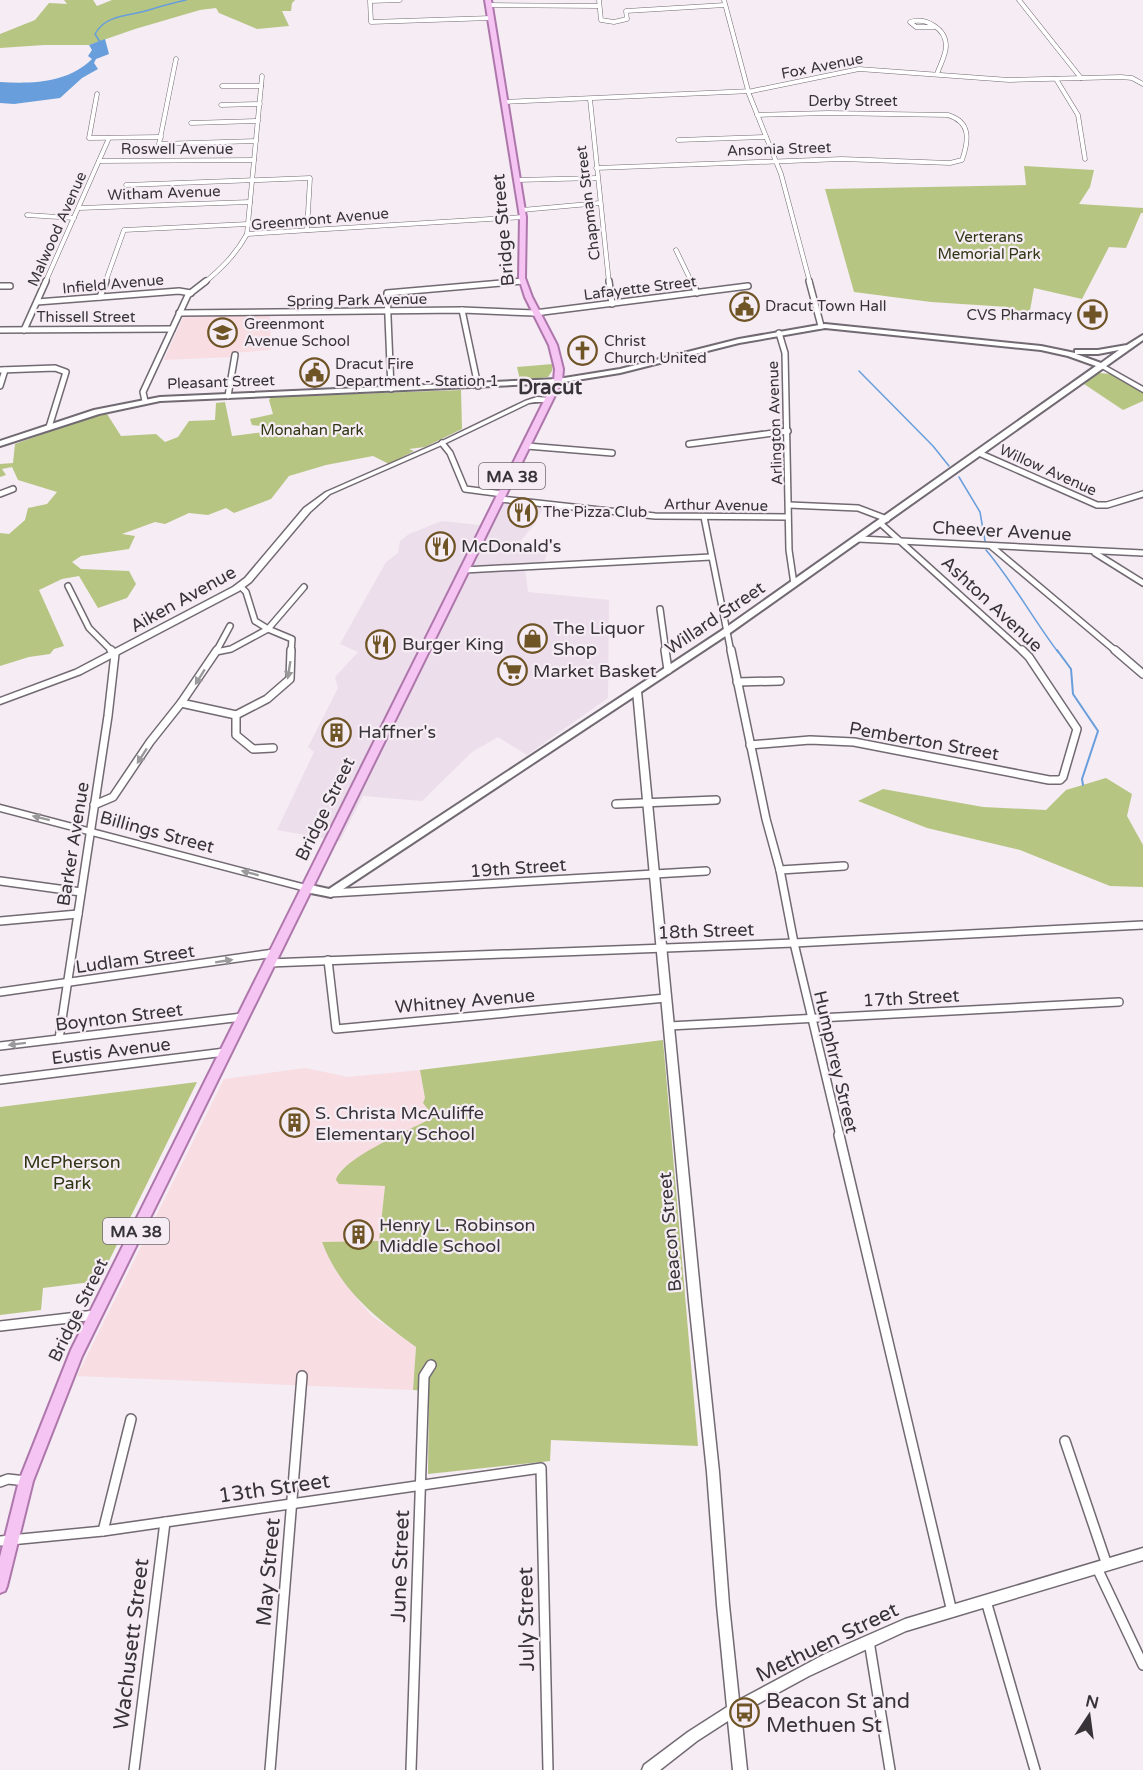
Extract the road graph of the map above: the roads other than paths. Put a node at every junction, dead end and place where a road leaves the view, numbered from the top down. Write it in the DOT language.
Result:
graph roads {
  1 [pos="400,0"];
  2 [pos="599,0"];
  3 [pos="1019,0"];
  4 [pos="370,1"];
  5 [pos="489,2"];
  6 [pos="724,2"];
  7 [pos="598,6"];
  8 [pos="491,18"];
  9 [pos="934,27"];
  10 [pos="176,59"];
  11 [pos="937,74"];
  12 [pos="262,76"];
  13 [pos="1081,78"];
  14 [pos="1056,79"];
  15 [pos="1143,84"];
  16 [pos="222,86"];
  17 [pos="261,86"];
  18 [pos="749,91"];
  19 [pos="97,94"];
  20 [pos="590,99"];
  21 [pos="504,102"];
  22 [pos="260,104"];
  23 [pos="221,105"];
  24 [pos="757,115"];
  25 [pos="258,122"];
  26 [pos="191,123"];
  27 [pos="161,137"];
  28 [pos="766,137"];
  29 [pos="109,138"];
  30 [pos="678,140"];
  31 [pos="256,141"];
  32 [pos="1085,159"];
  33 [pos="254,160"];
  34 [pos="962,160"];
  35 [pos="99,161"];
  36 [pos="776,161"];
  37 [pos="596,168"];
  38 [pos="310,170"];
  39 [pos="310,178"];
  40 [pos="597,178"];
  41 [pos="252,180"];
  42 [pos="518,180"];
  43 [pos="126,185"];
  44 [pos="250,201"];
  45 [pos="600,203"];
  46 [pos="78,208"];
  47 [pos="522,213"];
  48 [pos="27,215"];
  49 [pos="74,218"];
  50 [pos="248,224"];
  51 [pos="307,230"];
  52 [pos="248,234"];
  53 [pos="676,250"];
  54 [pos="523,281"];
  55 [pos="0,286"];
  56 [pos="10,286"];
  57 [pos="748,286"];
  58 [pos="191,293"];
  59 [pos="697,293"];
  60 [pos="100,297"];
  61 [pos="37,302"];
  62 [pos="612,304"];
  63 [pos="462,310"];
  64 [pos="388,311"];
  65 [pos="179,313"];
  66 [pos="535,313"];
  67 [pos="822,326"];
  68 [pos="172,329"];
  69 [pos="0,330"];
  70 [pos="24,330"];
  71 [pos="779,333"];
  72 [pos="1143,337"];
  73 [pos="1131,345"];
  74 [pos="1057,351"];
  75 [pos="235,355"];
  76 [pos="1102,366"];
  77 [pos="3,370"];
  78 [pos="558,381"];
  79 [pos="0,386"];
  80 [pos="478,386"];
  81 [pos="391,389"];
  82 [pos="1143,390"];
  83 [pos="228,396"];
  84 [pos="549,400"];
  85 [pos="145,401"];
  86 [pos="49,427"];
  87 [pos="788,431"];
  88 [pos="442,443"];
  89 [pos="0,444"];
  90 [pos="689,444"];
  91 [pos="527,446"];
  92 [pos="612,453"];
  93 [pos="979,453"];
  94 [pos="13,489"];
  95 [pos="0,494"];
  96 [pos="1143,494"];
  97 [pos="502,496"];
  98 [pos="789,505"];
  99 [pos="704,517"];
  100 [pos="788,518"];
  101 [pos="884,521"];
  102 [pos="859,538"];
  103 [pos="900,541"];
  104 [pos="991,546"];
  105 [pos="1093,551"];
  106 [pos="1143,552"];
  107 [pos="711,557"];
  108 [pos="464,570"];
  109 [pos="1143,583"];
  110 [pos="794,584"];
  111 [pos="68,586"];
  112 [pos="240,586"];
  113 [pos="304,587"];
  114 [pos="660,609"];
  115 [pos="230,626"];
  116 [pos="268,629"];
  117 [pos="727,631"];
  118 [pos="217,650"];
  119 [pos="115,654"];
  120 [pos="668,670"];
  121 [pos="1143,674"];
  122 [pos="780,681"];
  123 [pos="737,682"];
  124 [pos="638,691"];
  125 [pos="0,700"];
  126 [pos="181,704"];
  127 [pos="236,716"];
  128 [pos="750,745"];
  129 [pos="273,748"];
  130 [pos="1056,781"];
  131 [pos="716,800"];
  132 [pos="649,802"];
  133 [pos="616,804"];
  134 [pos="94,805"];
  135 [pos="0,808"];
  136 [pos="90,831"];
  137 [pos="844,866"];
  138 [pos="780,870"];
  139 [pos="706,871"];
  140 [pos="655,873"];
  141 [pos="0,881"];
  142 [pos="306,888"];
  143 [pos="81,891"];
  144 [pos="331,893"];
  145 [pos="78,914"];
  146 [pos="0,921"];
  147 [pos="1143,925"];
  148 [pos="794,943"];
  149 [pos="662,947"];
  150 [pos="271,958"];
  151 [pos="328,960"];
  152 [pos="68,984"];
  153 [pos="0,992"];
  154 [pos="666,998"];
  155 [pos="1119,1002"];
  156 [pos="242,1017"];
  157 [pos="812,1018"];
  158 [pos="669,1026"];
  159 [pos="59,1039"];
  160 [pos="0,1046"];
  161 [pos="225,1052"];
  162 [pos="0,1080"];
  163 [pos="95,1315"];
  164 [pos="0,1326"];
  165 [pos="431,1365"];
  166 [pos="302,1376"];
  167 [pos="131,1419"];
  168 [pos="1065,1441"];
  169 [pos="541,1468"];
  170 [pos="26,1481"];
  171 [pos="0,1482"];
  172 [pos="421,1486"];
  173 [pos="292,1504"];
  174 [pos="165,1522"];
  175 [pos="104,1531"];
  176 [pos="5,1540"];
  177 [pos="1143,1554"];
  178 [pos="1102,1566"];
  179 [pos="0,1586"];
  180 [pos="986,1601"];
  181 [pos="951,1612"];
  182 [pos="869,1641"];
  183 [pos="1143,1665"];
  184 [pos="734,1711"];
  185 [pos="134,1770"];
  186 [pos="270,1770"];
  187 [pos="411,1770"];
  188 [pos="548,1770"];
  189 [pos="649,1770"];
  190 [pos="740,1770"];
  191 [pos="890,1770"];
  192 [pos="1035,1770"];
  1 -- 4 [label="street"];
  2 -- 7 [label="street"];
  3 -- 13 [label="street"];
  4 -- 8 [label="street"];
  5 -- 7 [label="street"];
  5 -- 8 [label="main road, Bridge Street"];
  6 -- 7 [label="street"];
  6 -- 18 [label="street"];
  8 -- 21 [label="main road, Bridge Street"];
  9 -- 9 [label="street"];
  9 -- 11 [label="street"];
  10 -- 27 [label="street"];
  11 -- 14 [label="street, Fox Avenue"];
  11 -- 18 [label="street, Fox Avenue"];
  12 -- 17 [label="street"];
  13 -- 14 [label="street, Fox Avenue"];
  13 -- 15 [label="street, Fox Avenue"];
  14 -- 32 [label="street"];
  16 -- 17 [label="street"];
  17 -- 22 [label="street"];
  18 -- 20 [label="street, Fox Avenue"];
  18 -- 24 [label="street"];
  19 -- 29 [label="street"];
  20 -- 21 [label="street, Fox Avenue"];
  20 -- 37 [label="street, Chapman Street"];
  21 -- 42 [label="main road, Bridge Street"];
  22 -- 23 [label="street"];
  22 -- 25 [label="street"];
  24 -- 28 [label="street"];
  24 -- 34 [label="street, Derby Street"];
  25 -- 26 [label="street"];
  25 -- 31 [label="street"];
  27 -- 29 [label="street"];
  27 -- 31 [label="street"];
  28 -- 30 [label="street"];
  28 -- 36 [label="street"];
  29 -- 35 [label="street, Malwood Avenue"];
  31 -- 33 [label="street"];
  33 -- 35 [label="street, Roswell Avenue"];
  33 -- 41 [label="street"];
  34 -- 36 [label="street, Ansonia Street"];
  35 -- 46 [label="street, Malwood Avenue"];
  36 -- 37 [label="street, Ansonia Street"];
  36 -- 67 [label="street"];
  37 -- 40 [label="street, Chapman Street"];
  38 -- 39 [label="street"];
  39 -- 41 [label="street"];
  39 -- 51 [label="street"];
  40 -- 42 [label="street"];
  40 -- 45 [label="street, Chapman Street"];
  41 -- 43 [label="street"];
  41 -- 44 [label="street"];
  42 -- 47 [label="main road, Bridge Street"];
  44 -- 46 [label="street, Witham Avenue"];
  44 -- 50 [label="street"];
  45 -- 47 [label="street, Greenmont Avenue"];
  45 -- 62 [label="street, Chapman Street"];
  46 -- 49 [label="street, Malwood Avenue"];
  47 -- 51 [label="street, Greenmont Avenue"];
  47 -- 54 [label="main road, Bridge Street"];
  48 -- 49 [label="street"];
  49 -- 61 [label="street, Malwood Avenue"];
  50 -- 52 [label="street"];
  50 -- 60 [label="street"];
  51 -- 52 [label="street, Greenmont Avenue"];
  52 -- 58 [label="street, Greenmont Avenue"];
  53 -- 59 [label="street"];
  54 -- 64 [label="street"];
  54 -- 66 [label="main road, Bridge Street"];
  55 -- 56 [label="street"];
  57 -- 59 [label="street, Lafayette Street"];
  58 -- 60 [label="street, Infield Avenue"];
  58 -- 65 [label="street, Greenmont Avenue"];
  59 -- 62 [label="street, Lafayette Street"];
  60 -- 61 [label="street, Infield Avenue"];
  61 -- 70 [label="street, Malwood Avenue"];
  62 -- 66 [label="street, Lafayette Street"];
  63 -- 64 [label="street, Spring Park Avenue"];
  63 -- 66 [label="street, Spring Park Avenue"];
  63 -- 80 [label="street"];
  64 -- 65 [label="street, Spring Park Avenue"];
  64 -- 81 [label="street"];
  65 -- 68 [label="street, Greenmont Avenue"];
  66 -- 78 [label="main road, Bridge Street"];
  67 -- 71 [label="main road, Pleasant Street"];
  67 -- 74 [label="main road, Pleasant Street"];
  68 -- 70 [label="street, Thissell Street"];
  68 -- 85 [label="street, Greenmont Avenue"];
  69 -- 70 [label="street, Thissell Street"];
  71 -- 78 [label="main road, Pleasant Street"];
  71 -- 87 [label="street, Arlington Avenue"];
  72 -- 73 [label="main road, Willard Street"];
  73 -- 74 [label="main road"];
  73 -- 76 [label="main road, Willard Street"];
  74 -- 76 [label="main road"];
  75 -- 83 [label="street"];
  76 -- 82 [label="street"];
  76 -- 93 [label="main road, Willard Street"];
  77 -- 79 [label="street"];
  77 -- 86 [label="street"];
  78 -- 80 [label="main road, Pleasant Street"];
  78 -- 84 [label="main road, Bridge Street / MA 38"];
  80 -- 81 [label="main road, Pleasant Street"];
  81 -- 83 [label="main road, Pleasant Street"];
  83 -- 85 [label="main road, Pleasant Street"];
  84 -- 88 [label="street, Aiken Avenue"];
  84 -- 91 [label="main road, Bridge Street / MA 38"];
  85 -- 86 [label="main road, Pleasant Street"];
  86 -- 89 [label="main road, Pleasant Street"];
  87 -- 90 [label="street"];
  87 -- 98 [label="street, Arlington Avenue"];
  88 -- 97 [label="street, Arthur Avenue"];
  88 -- 112 [label="street, Aiken Avenue"];
  91 -- 92 [label="street"];
  91 -- 97 [label="main road, Bridge Street / MA 38"];
  93 -- 96 [label="street, Willow Avenue"];
  93 -- 101 [label="main road, Willard Street"];
  94 -- 95 [label="street"];
  97 -- 99 [label="street, Arthur Avenue"];
  97 -- 108 [label="main road, Bridge Street / MA 38"];
  98 -- 100 [label="street, Arlington Avenue"];
  98 -- 101 [label="street, Ashton Avenue"];
  99 -- 100 [label="street, Arthur Avenue"];
  99 -- 107 [label="street, Humphrey Street"];
  100 -- 110 [label="street, Arlington Avenue"];
  101 -- 102 [label="main road, Willard Street"];
  101 -- 103 [label="street, Ashton Avenue"];
  102 -- 103 [label="street, Cheever Avenue"];
  102 -- 110 [label="main road, Willard Street"];
  103 -- 104 [label="street, Cheever Avenue"];
  103 -- 130 [label="street, Ashton Avenue"];
  104 -- 105 [label="street, Cheever Avenue"];
  104 -- 121 [label="street"];
  105 -- 106 [label="street, Cheever Avenue"];
  105 -- 109 [label="street"];
  107 -- 108 [label="street"];
  107 -- 117 [label="street, Humphrey Street"];
  108 -- 142 [label="main road, Bridge Street / MA 38"];
  110 -- 117 [label="main road, Willard Street"];
  111 -- 119 [label="street"];
  112 -- 116 [label="street"];
  112 -- 119 [label="street, Aiken Avenue"];
  113 -- 116 [label="street"];
  114 -- 120 [label="street"];
  115 -- 118 [label="street"];
  116 -- 118 [label="street"];
  116 -- 127 [label="street, one-way"];
  117 -- 120 [label="main road, Willard Street"];
  117 -- 123 [label="street, Humphrey Street"];
  118 -- 126 [label="street, one-way"];
  119 -- 125 [label="street, Aiken Avenue"];
  119 -- 134 [label="street, Barker Avenue"];
  120 -- 124 [label="main road, Willard Street"];
  122 -- 123 [label="street"];
  123 -- 128 [label="street, Humphrey Street"];
  124 -- 132 [label="street, Beacon Street"];
  124 -- 144 [label="main road, Willard Street"];
  126 -- 127 [label="street"];
  126 -- 134 [label="street, one-way"];
  127 -- 129 [label="street"];
  128 -- 130 [label="street, Pemberton Street"];
  128 -- 138 [label="street, Humphrey Street"];
  131 -- 132 [label="street"];
  132 -- 133 [label="street"];
  132 -- 140 [label="street, Beacon Street"];
  134 -- 136 [label="street, Barker Avenue"];
  136 -- 135 [label="street, Billings Street, one-way"];
  142 -- 136 [label="street, Billings Street, one-way"];
  136 -- 143 [label="street, Barker Avenue"];
  137 -- 138 [label="street"];
  138 -- 148 [label="street, Humphrey Street"];
  139 -- 140 [label="street, 19th Street"];
  140 -- 144 [label="street, 19th Street"];
  140 -- 149 [label="street, Beacon Street"];
  141 -- 143 [label="street"];
  142 -- 144 [label="main road"];
  142 -- 150 [label="main road, Bridge Street / MA 38"];
  143 -- 145 [label="street, Barker Avenue"];
  145 -- 146 [label="street"];
  145 -- 152 [label="street, Barker Avenue"];
  147 -- 148 [label="street, 18th Street"];
  148 -- 149 [label="street, 18th Street"];
  148 -- 157 [label="street, Humphrey Street"];
  149 -- 151 [label="street, 18th Street"];
  149 -- 154 [label="street, Beacon Street"];
  150 -- 151 [label="street, 18th Street"];
  152 -- 150 [label="street, Ludlam Street, one-way"];
  150 -- 156 [label="main road, Bridge Street / MA 38"];
  151 -- 154 [label="street, Whitney Avenue"];
  152 -- 153 [label="street, Ludlam Street"];
  152 -- 159 [label="street, Barker Avenue"];
  154 -- 158 [label="street, Beacon Street"];
  155 -- 157 [label="street, 17th Street"];
  156 -- 159 [label="street, Boynton Street"];
  156 -- 161 [label="main road, Bridge Street / MA 38"];
  157 -- 158 [label="street, 17th Street"];
  157 -- 181 [label="street, Humphrey Street"];
  158 -- 184 [label="street, Beacon Street"];
  159 -- 160 [label="street, Boynton Street, one-way"];
  161 -- 162 [label="street, Eustis Avenue"];
  161 -- 163 [label="main road, Bridge Street / MA 38"];
  163 -- 164 [label="street"];
  163 -- 170 [label="main road, Bridge Street / MA 38"];
  165 -- 172 [label="street, June Street"];
  166 -- 173 [label="street, May Street"];
  167 -- 175 [label="street"];
  168 -- 178 [label="street"];
  169 -- 172 [label="street, 13th Street"];
  169 -- 188 [label="street, July Street"];
  170 -- 171 [label="street"];
  170 -- 176 [label="main road, Bridge Street / MA 38"];
  172 -- 173 [label="street, 13th Street"];
  172 -- 187 [label="street, June Street"];
  173 -- 174 [label="street, 13th Street"];
  173 -- 186 [label="street, May Street"];
  174 -- 175 [label="street, 13th Street"];
  174 -- 185 [label="street, Wachusett Street"];
  175 -- 176 [label="street, 13th Street"];
  176 -- 179 [label="main road, Bridge Street / MA 38"];
  177 -- 178 [label="street, Methuen Street"];
  178 -- 180 [label="street, Methuen Street"];
  178 -- 183 [label="street"];
  180 -- 181 [label="street, Methuen Street"];
  180 -- 192 [label="street"];
  181 -- 182 [label="street, Methuen Street"];
  182 -- 184 [label="street, Methuen Street"];
  182 -- 191 [label="street"];
  184 -- 189 [label="street, Methuen Street"];
  184 -- 190 [label="street, Beacon Street"];
}
